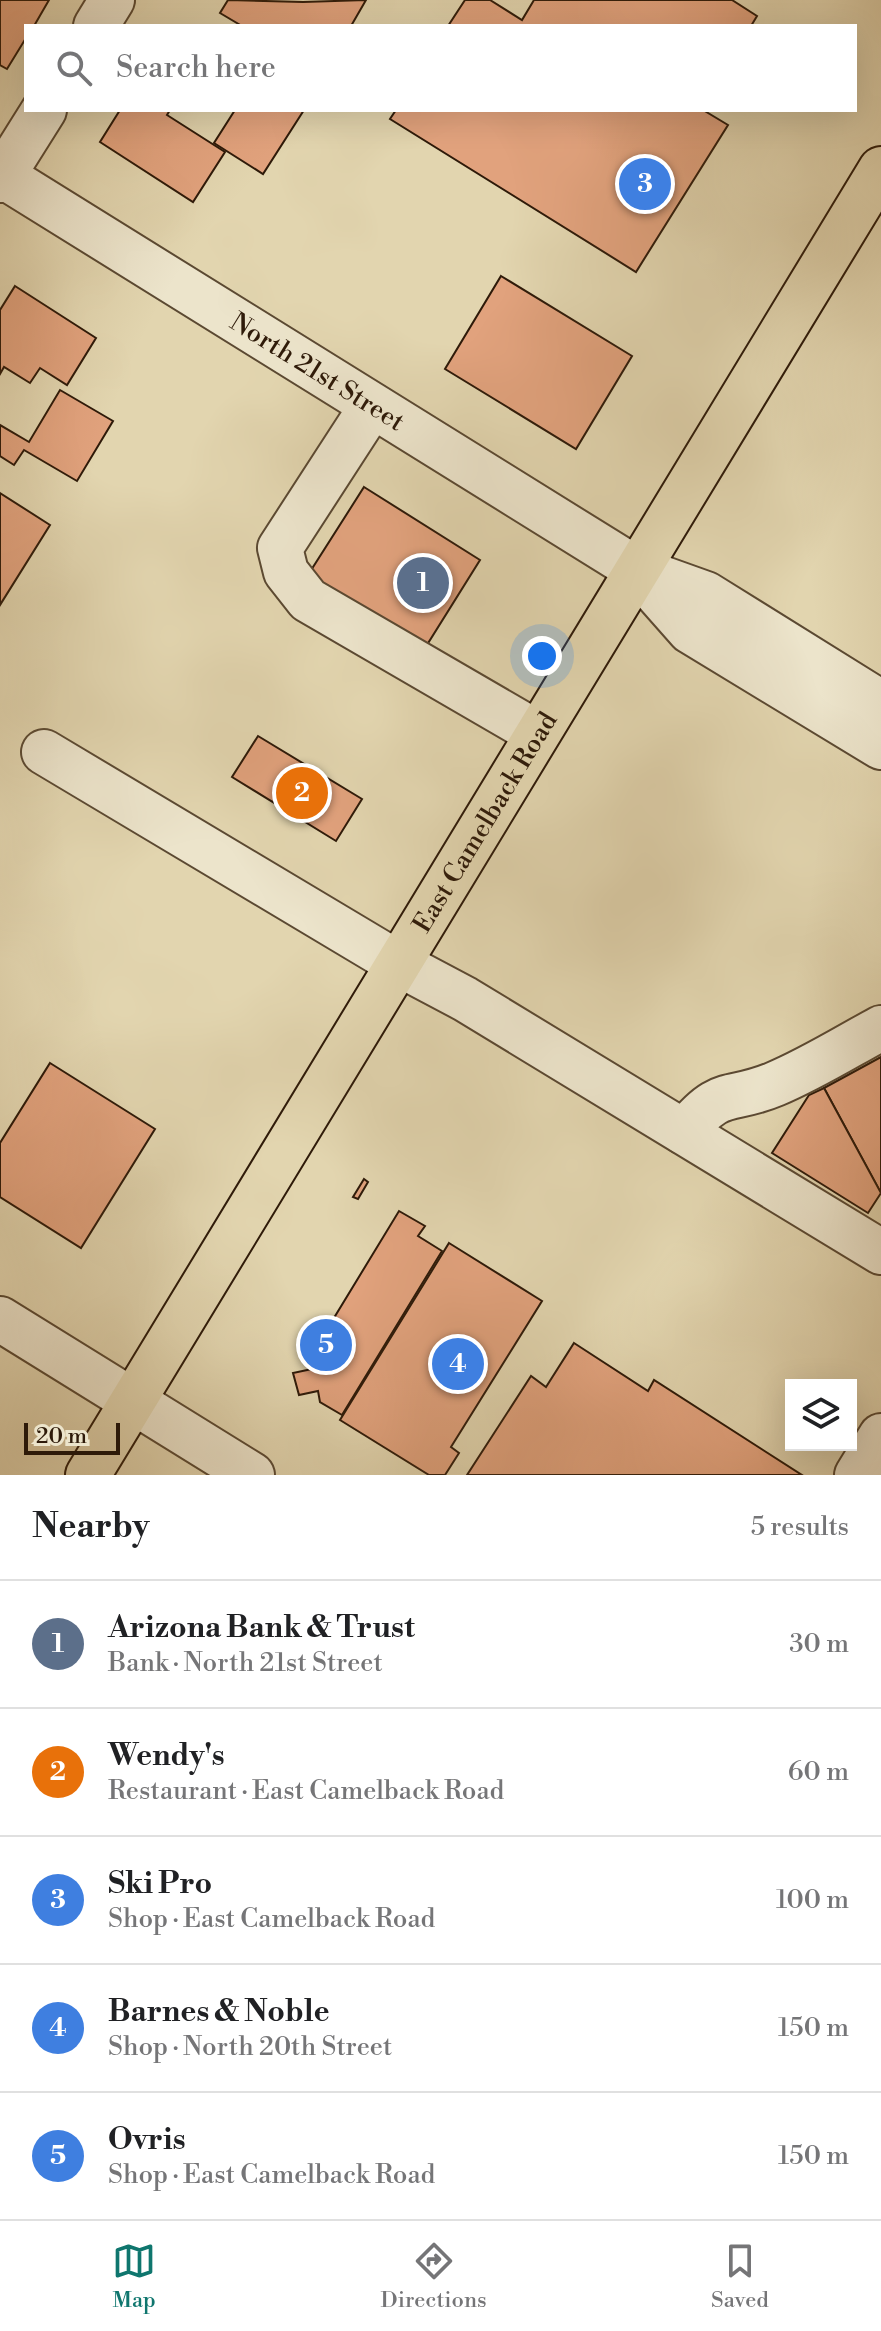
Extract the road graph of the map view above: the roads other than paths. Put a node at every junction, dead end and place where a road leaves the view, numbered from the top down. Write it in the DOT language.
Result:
graph roads {
  1 [pos="112,0"];
  2 [pos="97,24"];
  3 [pos="43,112"];
  4 [pos="881,169"];
  5 [pos="1,177"];
  6 [pos="372,406"];
  7 [pos="636,569"];
  8 [pos="881,703"];
  9 [pos="537,733"];
  10 [pos="881,747"];
  11 [pos="44,752"];
  12 [pos="399,964"];
  13 [pos="881,1028"];
  14 [pos="684,1132"];
  15 [pos="881,1252"];
  16 [pos="0,1319"];
  17 [pos="133,1400"];
  18 [pos="881,1436"];
  19 [pos="88,1475"];
  20 [pos="252,1475"];
  21 [pos="857,1475"];
  1 -- 2 [label="street"];
  3 -- 5 [label="street"];
  4 -- 7 [label="main road, East Camelback Road"];
  5 -- 6 [label="street, North 21st Street"];
  6 -- 7 [label="street, North 21st Street"];
  6 -- 9 [label="street"];
  7 -- 8 [label="street"];
  7 -- 9 [label="main road, East Camelback Road"];
  7 -- 10 [label="street"];
  9 -- 12 [label="main road, East Camelback Road"];
  11 -- 12 [label="street"];
  12 -- 14 [label="street"];
  12 -- 17 [label="main road, East Camelback Road"];
  13 -- 14 [label="street"];
  14 -- 15 [label="street"];
  16 -- 17 [label="street"];
  17 -- 19 [label="main road, East Camelback Road"];
  17 -- 20 [label="street"];
  18 -- 21 [label="street"];
}
